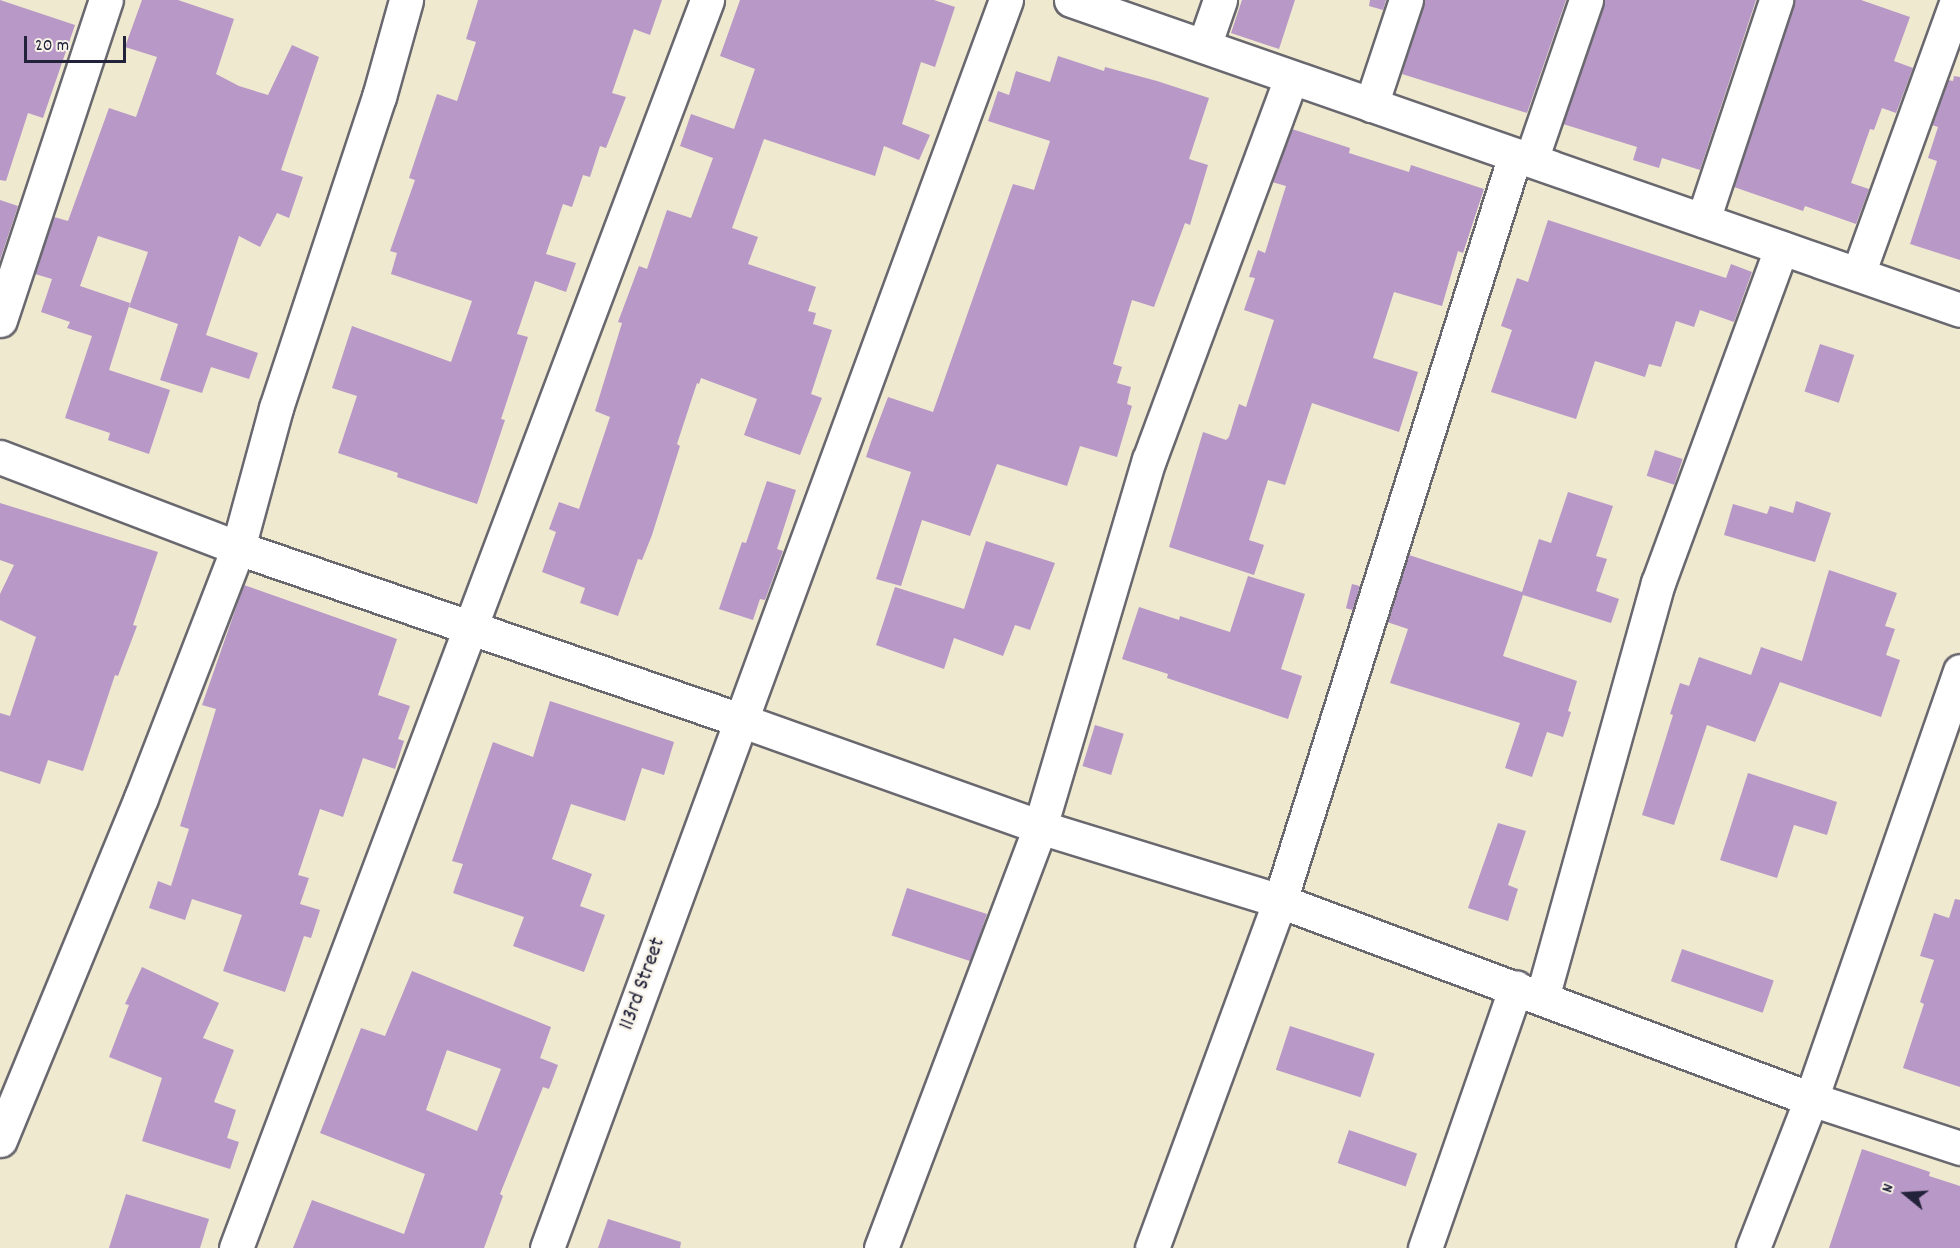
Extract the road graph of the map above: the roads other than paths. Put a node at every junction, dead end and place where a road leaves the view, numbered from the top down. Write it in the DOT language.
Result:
graph roads {
  1 [pos="106,0"];
  2 [pos="406,0"];
  3 [pos="707,0"];
  4 [pos="1006,0"];
  5 [pos="1071,0"];
  6 [pos="1220,0"];
  7 [pos="1406,0"];
  8 [pos="1586,0"];
  9 [pos="1776,0"];
  10 [pos="1958,0"];
  11 [pos="1204,46"];
  12 [pos="1291,78"];
  13 [pos="1371,105"];
  14 [pos="1523,158"];
  15 [pos="1702,220"];
  16 [pos="1781,248"];
  17 [pos="1858,274"];
  18 [pos="1960,310"];
  19 [pos="0,320"];
  20 [pos="0,457"];
  21 [pos="238,548"];
  22 [pos="470,626"];
  23 [pos="1960,671"];
  24 [pos="740,720"];
  25 [pos="1040,827"];
  26 [pos="1280,902"];
  27 [pos="1529,993"];
  28 [pos="1811,1099"];
  29 [pos="0,1140"];
  30 [pos="1960,1148"];
  31 [pos="237,1248"];
  32 [pos="547,1248"];
  33 [pos="881,1248"];
  34 [pos="1152,1248"];
  35 [pos="1425,1248"];
  36 [pos="1753,1248"];
  1 -- 19 [label="street"];
  2 -- 21 [label="street"];
  3 -- 22 [label="street"];
  4 -- 24 [label="street, 113rd Street"];
  5 -- 11 [label="street"];
  6 -- 11 [label="street"];
  7 -- 13 [label="street"];
  8 -- 14 [label="street"];
  9 -- 15 [label="street"];
  10 -- 17 [label="street"];
  11 -- 12 [label="street"];
  12 -- 13 [label="street"];
  12 -- 25 [label="street"];
  13 -- 14 [label="street"];
  14 -- 15 [label="street"];
  14 -- 26 [label="street"];
  15 -- 16 [label="street"];
  16 -- 17 [label="street"];
  16 -- 27 [label="street"];
  17 -- 18 [label="street"];
  20 -- 21 [label="street"];
  21 -- 22 [label="street"];
  21 -- 29 [label="street"];
  22 -- 24 [label="street"];
  22 -- 31 [label="street"];
  23 -- 28 [label="street"];
  24 -- 25 [label="street"];
  24 -- 32 [label="street, 113rd Street"];
  25 -- 26 [label="street"];
  25 -- 33 [label="street"];
  26 -- 27 [label="street"];
  26 -- 34 [label="street"];
  27 -- 28 [label="street"];
  27 -- 35 [label="street"];
  28 -- 30 [label="street"];
  28 -- 36 [label="street"];
}
